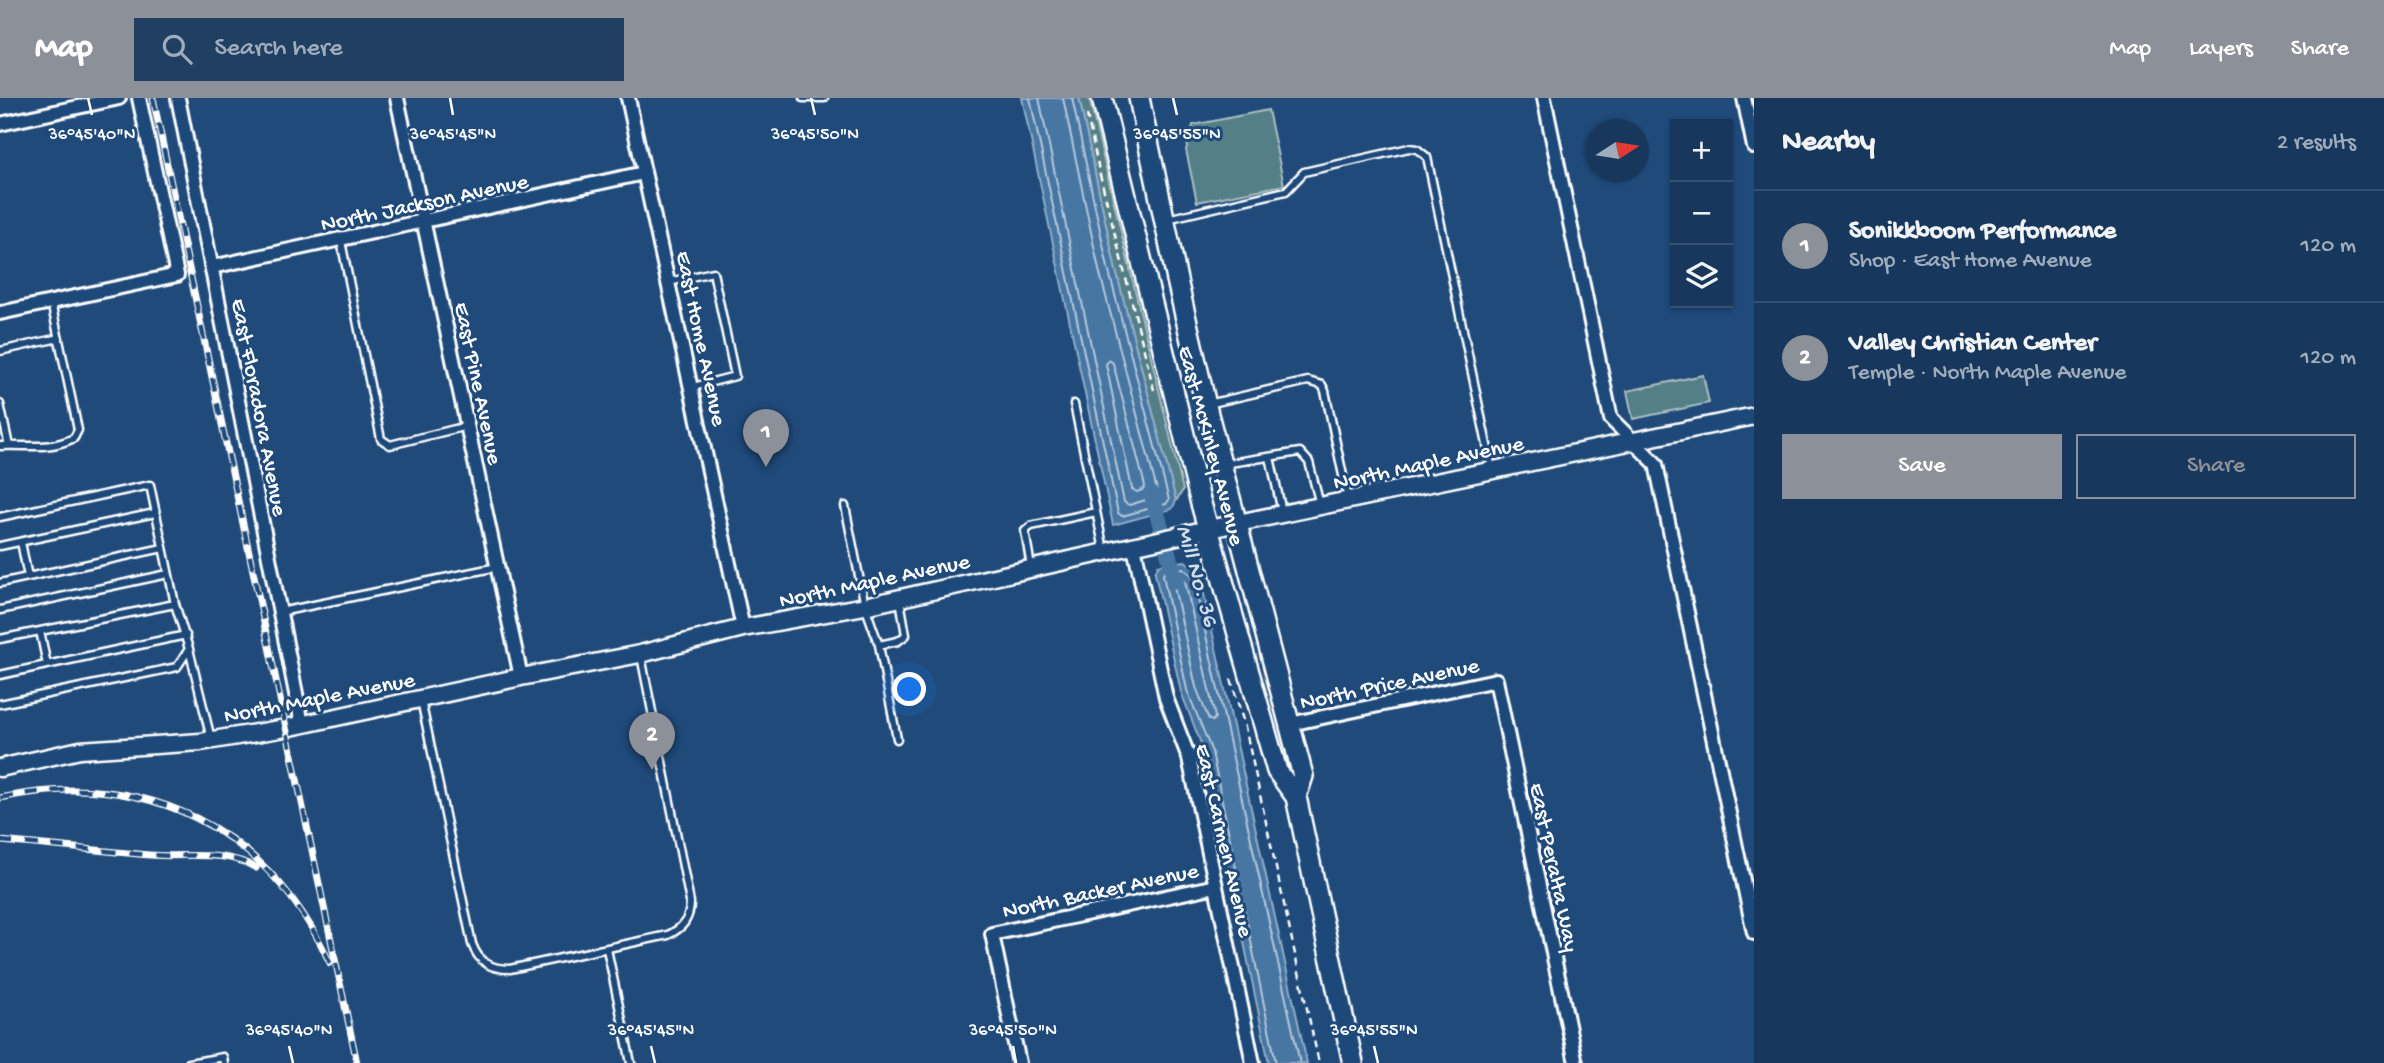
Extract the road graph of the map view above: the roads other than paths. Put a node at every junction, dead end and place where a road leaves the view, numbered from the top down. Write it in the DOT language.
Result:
graph roads {
  1 [pos="119,98"];
  2 [pos="139,98"];
  3 [pos="178,98"];
  4 [pos="397,98"];
  5 [pos="628,98"];
  6 [pos="803,98"];
  7 [pos="824,98"];
  8 [pos="1102,98"];
  9 [pos="1139,98"];
  10 [pos="1544,98"];
  11 [pos="1744,98"];
  12 [pos="0,124"];
  13 [pos="1754,147"];
  14 [pos="644,173"];
  15 [pos="1164,219"];
  16 [pos="424,223"];
  17 [pos="341,241"];
  18 [pos="212,267"];
  19 [pos="669,282"];
  20 [pos="51,302"];
  21 [pos="0,313"];
  22 [pos="59,338"];
  23 [pos="0,351"];
  24 [pos="693,387"];
  25 [pos="0,404"];
  26 [pos="1074,404"];
  27 [pos="1206,405"];
  28 [pos="1754,416"];
  29 [pos="468,426"];
  30 [pos="1634,442"];
  31 [pos="0,446"];
  32 [pos="9,446"];
  33 [pos="1270,457"];
  34 [pos="1221,465"];
  35 [pos="1493,471"];
  36 [pos="1349,500"];
  37 [pos="845,506"];
  38 [pos="1321,506"];
  39 [pos="1096,512"];
  40 [pos="155,513"];
  41 [pos="1282,514"];
  42 [pos="0,517"];
  43 [pos="1236,524"];
  44 [pos="1209,530"];
  45 [pos="21,542"];
  46 [pos="1133,545"];
  47 [pos="0,546"];
  48 [pos="163,548"];
  49 [pos="1104,552"];
  50 [pos="497,567"];
  51 [pos="1032,568"];
  52 [pos="168,574"];
  53 [pos="28,577"];
  54 [pos="0,583"];
  55 [pos="900,598"];
  56 [pos="175,604"];
  57 [pos="865,606"];
  58 [pos="0,610"];
  59 [pos="280,612"];
  60 [pos="743,628"];
  61 [pos="40,631"];
  62 [pos="186,635"];
  63 [pos="0,639"];
  64 [pos="879,645"];
  65 [pos="189,649"];
  66 [pos="640,654"];
  67 [pos="47,665"];
  68 [pos="0,675"];
  69 [pos="521,677"];
  70 [pos="1496,680"];
  71 [pos="421,699"];
  72 [pos="0,704"];
  73 [pos="302,724"];
  74 [pos="1290,724"];
  75 [pos="897,739"];
  76 [pos="211,741"];
  77 [pos="0,768"];
  78 [pos="1296,797"];
  79 [pos="1216,886"];
  80 [pos="1754,933"];
  81 [pos="607,949"];
  82 [pos="223,1060"];
  83 [pos="189,1063"];
  84 [pos="631,1063"];
  85 [pos="1019,1063"];
  86 [pos="1253,1063"];
  87 [pos="1353,1063"];
  88 [pos="1576,1063"];
  1 -- 12 [label="street"];
  2 -- 20 [label="street"];
  3 -- 18 [label="street, East Floradora Avenue"];
  4 -- 16 [label="street, East Pine Avenue"];
  5 -- 14 [label="street, East Home Avenue"];
  6 -- 7 [label="lane"];
  8 -- 44 [label="main road, East McKinley Avenue"];
  9 -- 15 [label="main road, East McKinley Avenue"];
  10 -- 30 [label="street"];
  11 -- 13 [label="street"];
  14 -- 16 [label="street, North Jackson Avenue"];
  14 -- 19 [label="street, East Home Avenue"];
  15 -- 27 [label="main road, East McKinley Avenue"];
  15 -- 35 [label="lane"];
  16 -- 17 [label="street, North Jackson Avenue"];
  16 -- 29 [label="street, East Pine Avenue"];
  17 -- 18 [label="street, North Jackson Avenue"];
  17 -- 29 [label="lane"];
  18 -- 59 [label="street, East Floradora Avenue"];
  19 -- 24 [label="street, East Home Avenue"];
  19 -- 24 [label="lane"];
  20 -- 21 [label="street"];
  20 -- 22 [label="lane"];
  22 -- 23 [label="lane"];
  22 -- 32 [label="lane"];
  24 -- 60 [label="street, East Home Avenue"];
  25 -- 32 [label="lane"];
  26 -- 39 [label="lane"];
  27 -- 34 [label="main road, East McKinley Avenue"];
  27 -- 36 [label="lane"];
  28 -- 30 [label="street, North Maple Avenue"];
  29 -- 50 [label="street, East Pine Avenue"];
  30 -- 35 [label="street, North Maple Avenue"];
  30 -- 80 [label="street"];
  31 -- 32 [label="lane"];
  33 -- 34 [label="lane"];
  33 -- 38 [label="lane"];
  33 -- 41 [label="lane"];
  34 -- 43 [label="main road, East McKinley Avenue"];
  35 -- 36 [label="street, North Maple Avenue"];
  36 -- 38 [label="street, North Maple Avenue"];
  37 -- 57 [label="lane"];
  38 -- 41 [label="street, North Maple Avenue"];
  39 -- 49 [label="lane"];
  39 -- 51 [label="lane"];
  40 -- 42 [label="lane"];
  40 -- 45 [label="lane"];
  40 -- 48 [label="lane"];
  41 -- 43 [label="street, North Maple Avenue"];
  43 -- 44 [label="street, North Maple Avenue"];
  43 -- 74 [label="main road, East McKinley Avenue"];
  44 -- 46 [label="street, North Maple Avenue"];
  44 -- 78 [label="main road, East McKinley Avenue"];
  45 -- 47 [label="lane"];
  45 -- 53 [label="lane"];
  46 -- 49 [label="street, North Maple Avenue"];
  46 -- 79 [label="street, East Carmen Avenue"];
  48 -- 52 [label="lane"];
  48 -- 53 [label="lane"];
  49 -- 51 [label="street, North Maple Avenue"];
  50 -- 59 [label="lane"];
  50 -- 69 [label="street, East Pine Avenue"];
  51 -- 55 [label="street, North Maple Avenue"];
  52 -- 56 [label="lane"];
  52 -- 58 [label="lane"];
  53 -- 54 [label="lane"];
  55 -- 57 [label="street, North Maple Avenue"];
  55 -- 64 [label="lane"];
  56 -- 61 [label="lane"];
  56 -- 62 [label="lane"];
  57 -- 60 [label="street, North Maple Avenue"];
  57 -- 64 [label="lane"];
  59 -- 73 [label="street, East Floradora Avenue"];
  60 -- 66 [label="street, North Maple Avenue"];
  61 -- 63 [label="lane"];
  61 -- 67 [label="lane"];
  62 -- 65 [label="lane"];
  62 -- 67 [label="lane"];
  64 -- 75 [label="lane"];
  65 -- 72 [label="lane"];
  65 -- 76 [label="lane"];
  66 -- 69 [label="street, North Maple Avenue"];
  66 -- 81 [label="lane"];
  67 -- 68 [label="lane"];
  69 -- 71 [label="street, North Maple Avenue"];
  70 -- 74 [label="street, North Price Avenue"];
  70 -- 88 [label="street, East Peralta Way"];
  71 -- 73 [label="street, North Maple Avenue"];
  71 -- 81 [label="lane"];
  73 -- 76 [label="street, North Maple Avenue"];
  74 -- 78 [label="main road, East McKinley Avenue"];
  76 -- 77 [label="street, North Maple Avenue"];
  78 -- 87 [label="main road, East McKinley Avenue"];
  79 -- 85 [label="street, North Backer Avenue"];
  79 -- 86 [label="street, East Carmen Avenue"];
  81 -- 84 [label="lane"];
  82 -- 83 [label="lane"];
}
